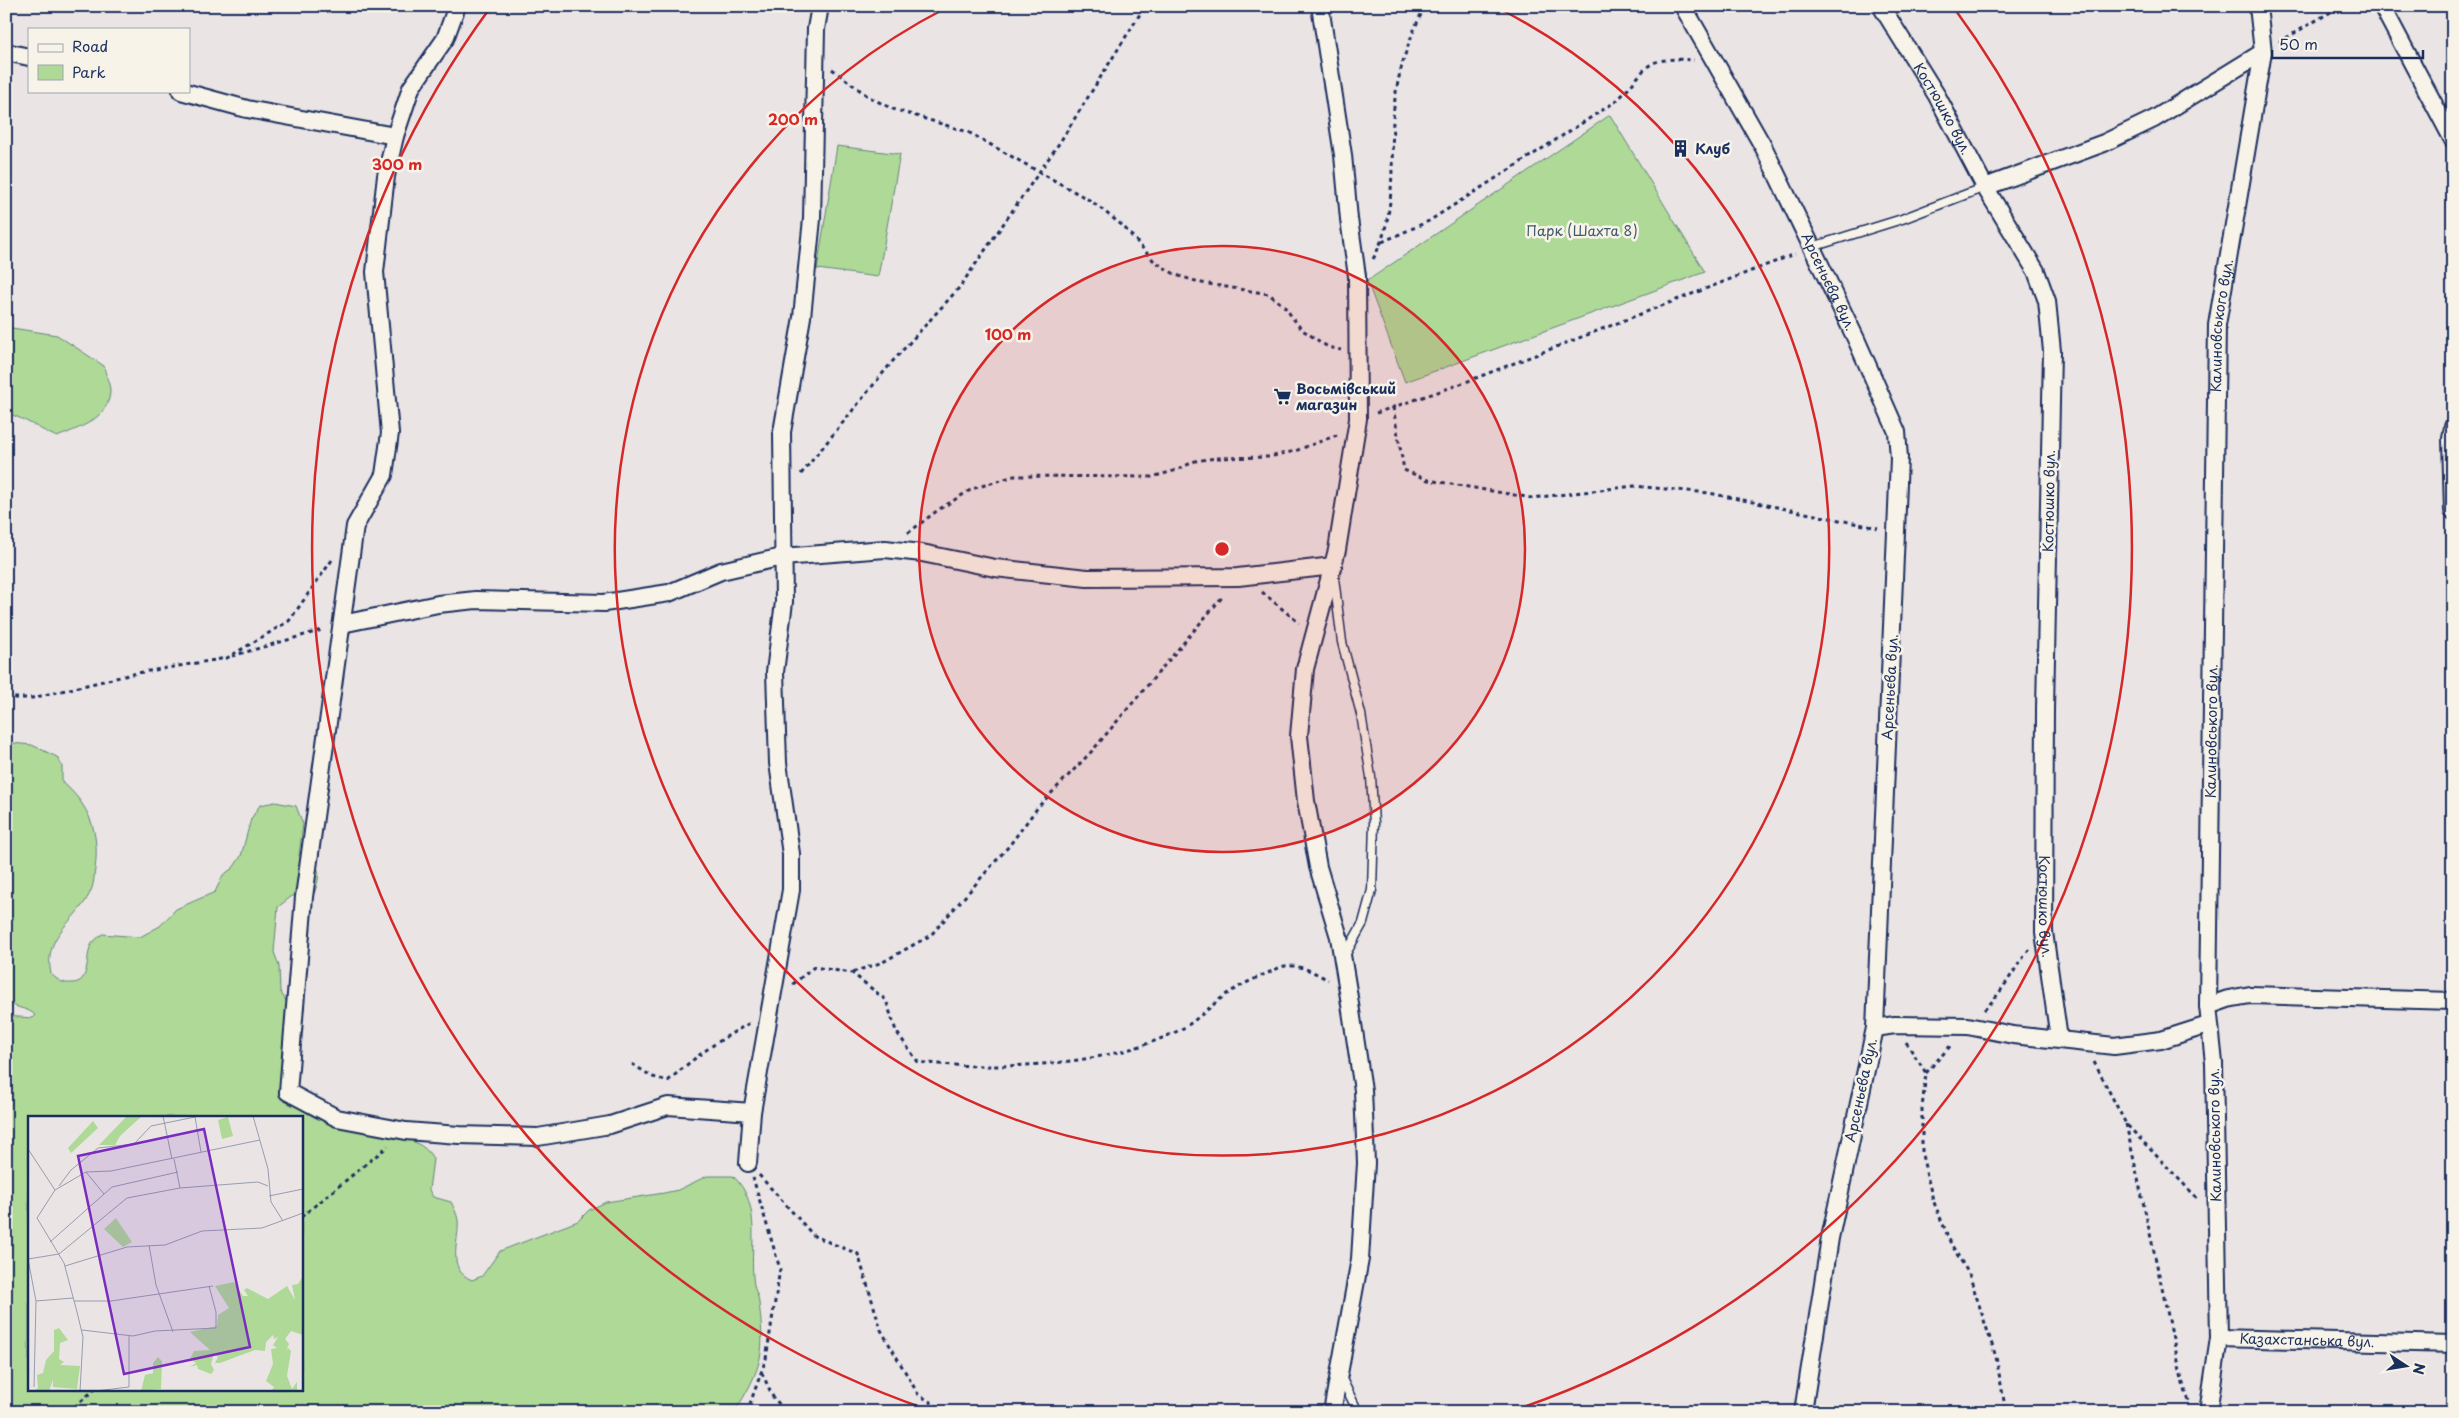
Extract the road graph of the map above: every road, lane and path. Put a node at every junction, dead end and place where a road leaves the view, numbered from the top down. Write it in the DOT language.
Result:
graph roads {
  1 [pos="457,6"];
  2 [pos="820,6"];
  3 [pos="1145,6"];
  4 [pos="1320,6"];
  5 [pos="1425,6"];
  6 [pos="1684,6"];
  7 [pos="1882,6"];
  8 [pos="2258,6"];
  9 [pos="2341,6"];
  10 [pos="2382,6"];
  11 [pos="6,52"];
  12 [pos="2263,52"];
  13 [pos="816,56"];
  14 [pos="28,57"];
  15 [pos="1715,62"];
  16 [pos="185,92"];
  17 [pos="394,136"];
  18 [pos="2453,140"];
  19 [pos="1040,171"];
  20 [pos="1985,187"];
  21 [pos="1382,242"];
  22 [pos="1812,247"];
  23 [pos="1357,276"];
  24 [pos="1358,353"];
  25 [pos="1392,407"];
  26 [pos="1358,423"];
  27 [pos="2453,427"];
  28 [pos="800,474"];
  29 [pos="2453,510"];
  30 [pos="1896,532"];
  31 [pos="885,549"];
  32 [pos="782,557"];
  33 [pos="333,558"];
  34 [pos="1333,566"];
  35 [pos="1238,577"];
  36 [pos="342,624"];
  37 [pos="1312,640"];
  38 [pos="227,658"];
  39 [pos="6,698"];
  40 [pos="2044,932"];
  41 [pos="1343,959"];
  42 [pos="852,973"];
  43 [pos="790,987"];
  44 [pos="1348,991"];
  45 [pos="2453,1001"];
  46 [pos="2208,1006"];
  47 [pos="769,1011"];
  48 [pos="1895,1025"];
  49 [pos="1968,1026"];
  50 [pos="2208,1026"];
  51 [pos="1874,1028"];
  52 [pos="2059,1039"];
  53 [pos="2085,1044"];
  54 [pos="632,1064"];
  55 [pos="1926,1074"];
  56 [pos="752,1112"];
  57 [pos="2126,1124"];
  58 [pos="406,1131"];
  59 [pos="748,1163"];
  60 [pos="302,1216"];
  61 [pos="2217,1219"];
  62 [pos="2219,1338"];
  63 [pos="2453,1344"];
  64 [pos="762,1373"];
  65 [pos="1339,1373"];
  66 [pos="94,1390"];
  67 [pos="69,1412"];
  68 [pos="746,1412"];
  69 [pos="786,1412"];
  70 [pos="946,1412"];
  71 [pos="1332,1412"];
  72 [pos="1358,1412"];
  73 [pos="1803,1412"];
  74 [pos="2006,1412"];
  75 [pos="2193,1412"];
  76 [pos="2208,1412"];
  1 -- 17 [label="street"];
  2 -- 13 [label="street"];
  3 -- 19 [label="path"];
  4 -- 23 [label="street"];
  5 -- 21 [label="path"];
  6 -- 15 [label="street, Арсеньєва вул."];
  7 -- 20 [label="street, Костюшко вул."];
  8 -- 12 [label="street, Калиновського вул."];
  9 -- 12 [label="path"];
  10 -- 18 [label="street"];
  11 -- 14 [label="street"];
  12 -- 20 [label="street"];
  12 -- 46 [label="street, Калиновського вул."];
  13 -- 19 [label="path"];
  13 -- 32 [label="street"];
  15 -- 21 [label="path"];
  15 -- 22 [label="street, Арсеньєва вул."];
  16 -- 17 [label="street"];
  17 -- 36 [label="street"];
  19 -- 24 [label="path"];
  19 -- 28 [label="path"];
  20 -- 22 [label="lane"];
  20 -- 40 [label="street, Костюшко вул."];
  21 -- 23 [label="path"];
  22 -- 25 [label="path"];
  22 -- 30 [label="street, Арсеньєва вул."];
  23 -- 24 [label="street"];
  24 -- 26 [label="street"];
  25 -- 26 [label="path"];
  25 -- 30 [label="path"];
  26 -- 31 [label="path"];
  26 -- 34 [label="street"];
  27 -- 29 [label="street"];
  30 -- 51 [label="street, Арсеньєва вул."];
  31 -- 32 [label="street"];
  31 -- 35 [label="street"];
  32 -- 36 [label="street"];
  32 -- 47 [label="street"];
  33 -- 38 [label="path"];
  34 -- 35 [label="street"];
  34 -- 37 [label="street"];
  34 -- 41 [label="lane"];
  35 -- 37 [label="path"];
  35 -- 42 [label="path"];
  36 -- 38 [label="path"];
  36 -- 58 [label="street"];
  37 -- 41 [label="street"];
  38 -- 39 [label="path"];
  40 -- 49 [label="path"];
  40 -- 52 [label="street, Костюшко вул."];
  41 -- 44 [label="street"];
  42 -- 43 [label="path"];
  42 -- 44 [label="path"];
  44 -- 65 [label="street"];
  45 -- 46 [label="street"];
  46 -- 50 [label="street, Калиновського вул."];
  47 -- 54 [label="path"];
  47 -- 56 [label="street"];
  48 -- 49 [label="street"];
  48 -- 51 [label="street"];
  48 -- 55 [label="path"];
  49 -- 52 [label="street"];
  49 -- 55 [label="path"];
  50 -- 53 [label="street"];
  50 -- 61 [label="street, Калиновського вул."];
  51 -- 73 [label="street, Арсеньєва вул."];
  52 -- 53 [label="street"];
  53 -- 57 [label="path"];
  55 -- 74 [label="path"];
  56 -- 58 [label="street"];
  56 -- 59 [label="street"];
  57 -- 61 [label="path"];
  57 -- 75 [label="path"];
  58 -- 60 [label="path"];
  59 -- 64 [label="path"];
  59 -- 70 [label="path"];
  61 -- 62 [label="street, Калиновського вул."];
  62 -- 63 [label="street, Казахстанська вул."];
  62 -- 76 [label="street, Калиновського вул."];
  64 -- 68 [label="path"];
  64 -- 69 [label="path"];
  65 -- 71 [label="street"];
  65 -- 72 [label="lane"];
  66 -- 67 [label="path"];
}
